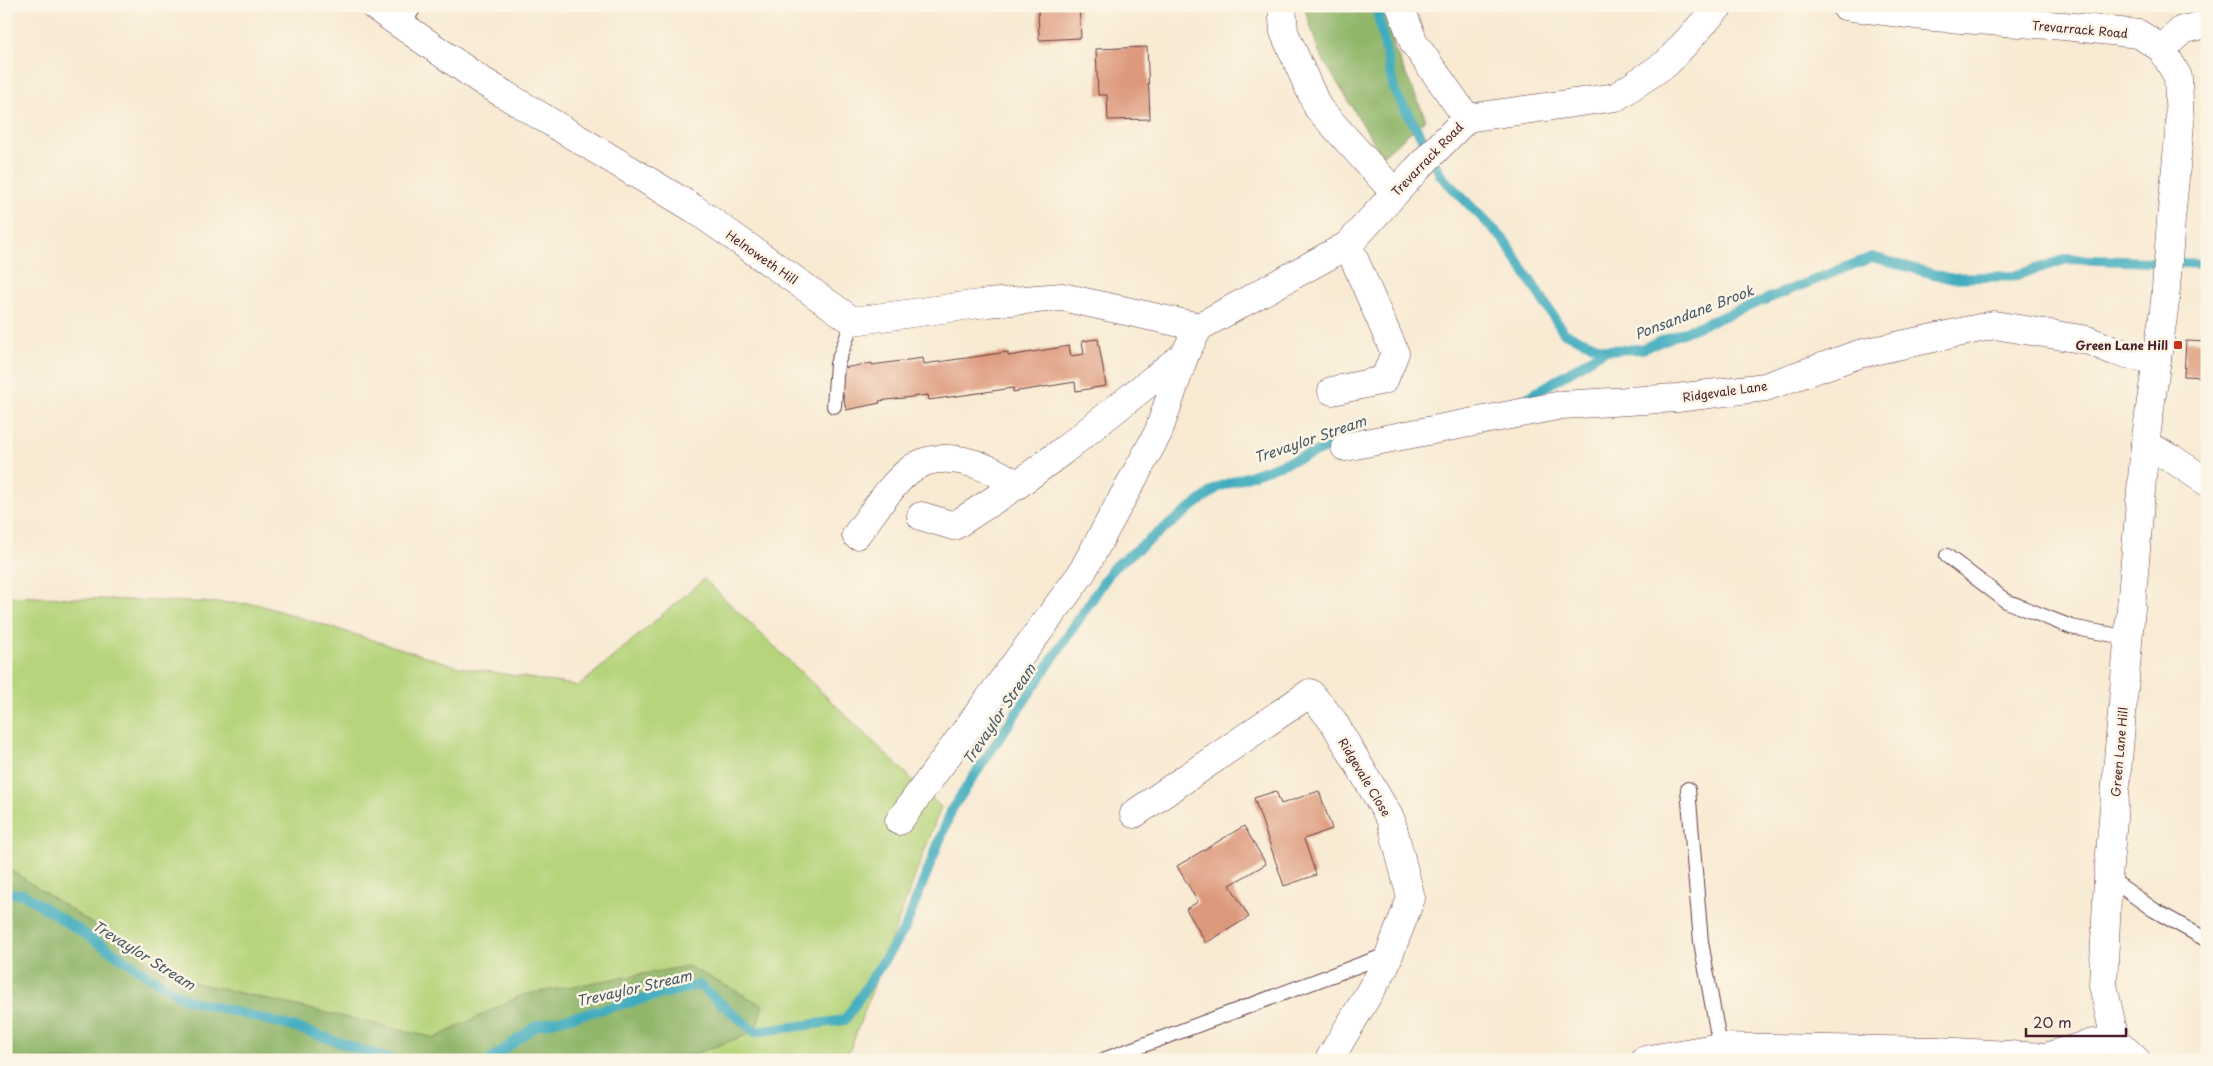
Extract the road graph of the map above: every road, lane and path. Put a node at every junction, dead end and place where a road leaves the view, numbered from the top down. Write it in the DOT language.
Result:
graph roads {
  1 [pos="374,6"];
  2 [pos="1282,6"];
  3 [pos="1400,6"];
  4 [pos="1719,6"];
  5 [pos="1845,6"];
  6 [pos="409,16"];
  7 [pos="2207,24"];
  8 [pos="2162,50"];
  9 [pos="1461,124"];
  10 [pos="1394,193"];
  11 [pos="1348,245"];
  12 [pos="853,322"];
  13 [pos="1199,327"];
  14 [pos="1185,354"];
  15 [pos="2157,361"];
  16 [pos="1332,392"];
  17 [pos="834,406"];
  18 [pos="2145,444"];
  19 [pos="1345,447"];
  20 [pos="2207,482"];
  21 [pos="1017,485"];
  22 [pos="921,516"];
  23 [pos="856,535"];
  24 [pos="1947,556"];
  25 [pos="2129,638"];
  26 [pos="1688,789"];
  27 [pos="1134,814"];
  28 [pos="898,821"];
  29 [pos="2108,877"];
  30 [pos="2207,940"];
  31 [pos="1390,954"];
  32 [pos="2116,1040"];
  33 [pos="1720,1047"];
  34 [pos="1103,1060"];
  35 [pos="1329,1060"];
  36 [pos="1645,1060"];
  37 [pos="2136,1060"];
  1 -- 6 [label="street, Helnoweth Hill"];
  2 -- 10 [label="street"];
  3 -- 9 [label="street"];
  4 -- 9 [label="street, Trevarrack Road"];
  5 -- 8 [label="street, Trevarrack Road"];
  6 -- 12 [label="street, Helnoweth Hill"];
  7 -- 8 [label="street"];
  8 -- 15 [label="street, Green Lane Hill"];
  9 -- 10 [label="street, Trevarrack Road"];
  10 -- 11 [label="street, Trevarrack Road"];
  11 -- 13 [label="street, Trevarrack Road"];
  11 -- 16 [label="street"];
  12 -- 13 [label="street"];
  12 -- 17 [label="lane"];
  13 -- 14 [label="street"];
  14 -- 21 [label="street"];
  14 -- 28 [label="street"];
  15 -- 18 [label="street, Green Lane Hill"];
  15 -- 19 [label="street, Ridgevale Lane"];
  18 -- 20 [label="street"];
  18 -- 25 [label="street, Green Lane Hill"];
  21 -- 22 [label="street"];
  21 -- 23 [label="street"];
  24 -- 25 [label="lane"];
  25 -- 29 [label="street, Green Lane Hill"];
  26 -- 33 [label="lane"];
  27 -- 31 [label="street, Ridgevale Close"];
  29 -- 30 [label="lane"];
  29 -- 32 [label="street, Green Lane Hill"];
  31 -- 34 [label="lane"];
  31 -- 35 [label="street, Ridgevale Close"];
  32 -- 33 [label="street"];
  32 -- 37 [label="street"];
  33 -- 36 [label="street"];
}
